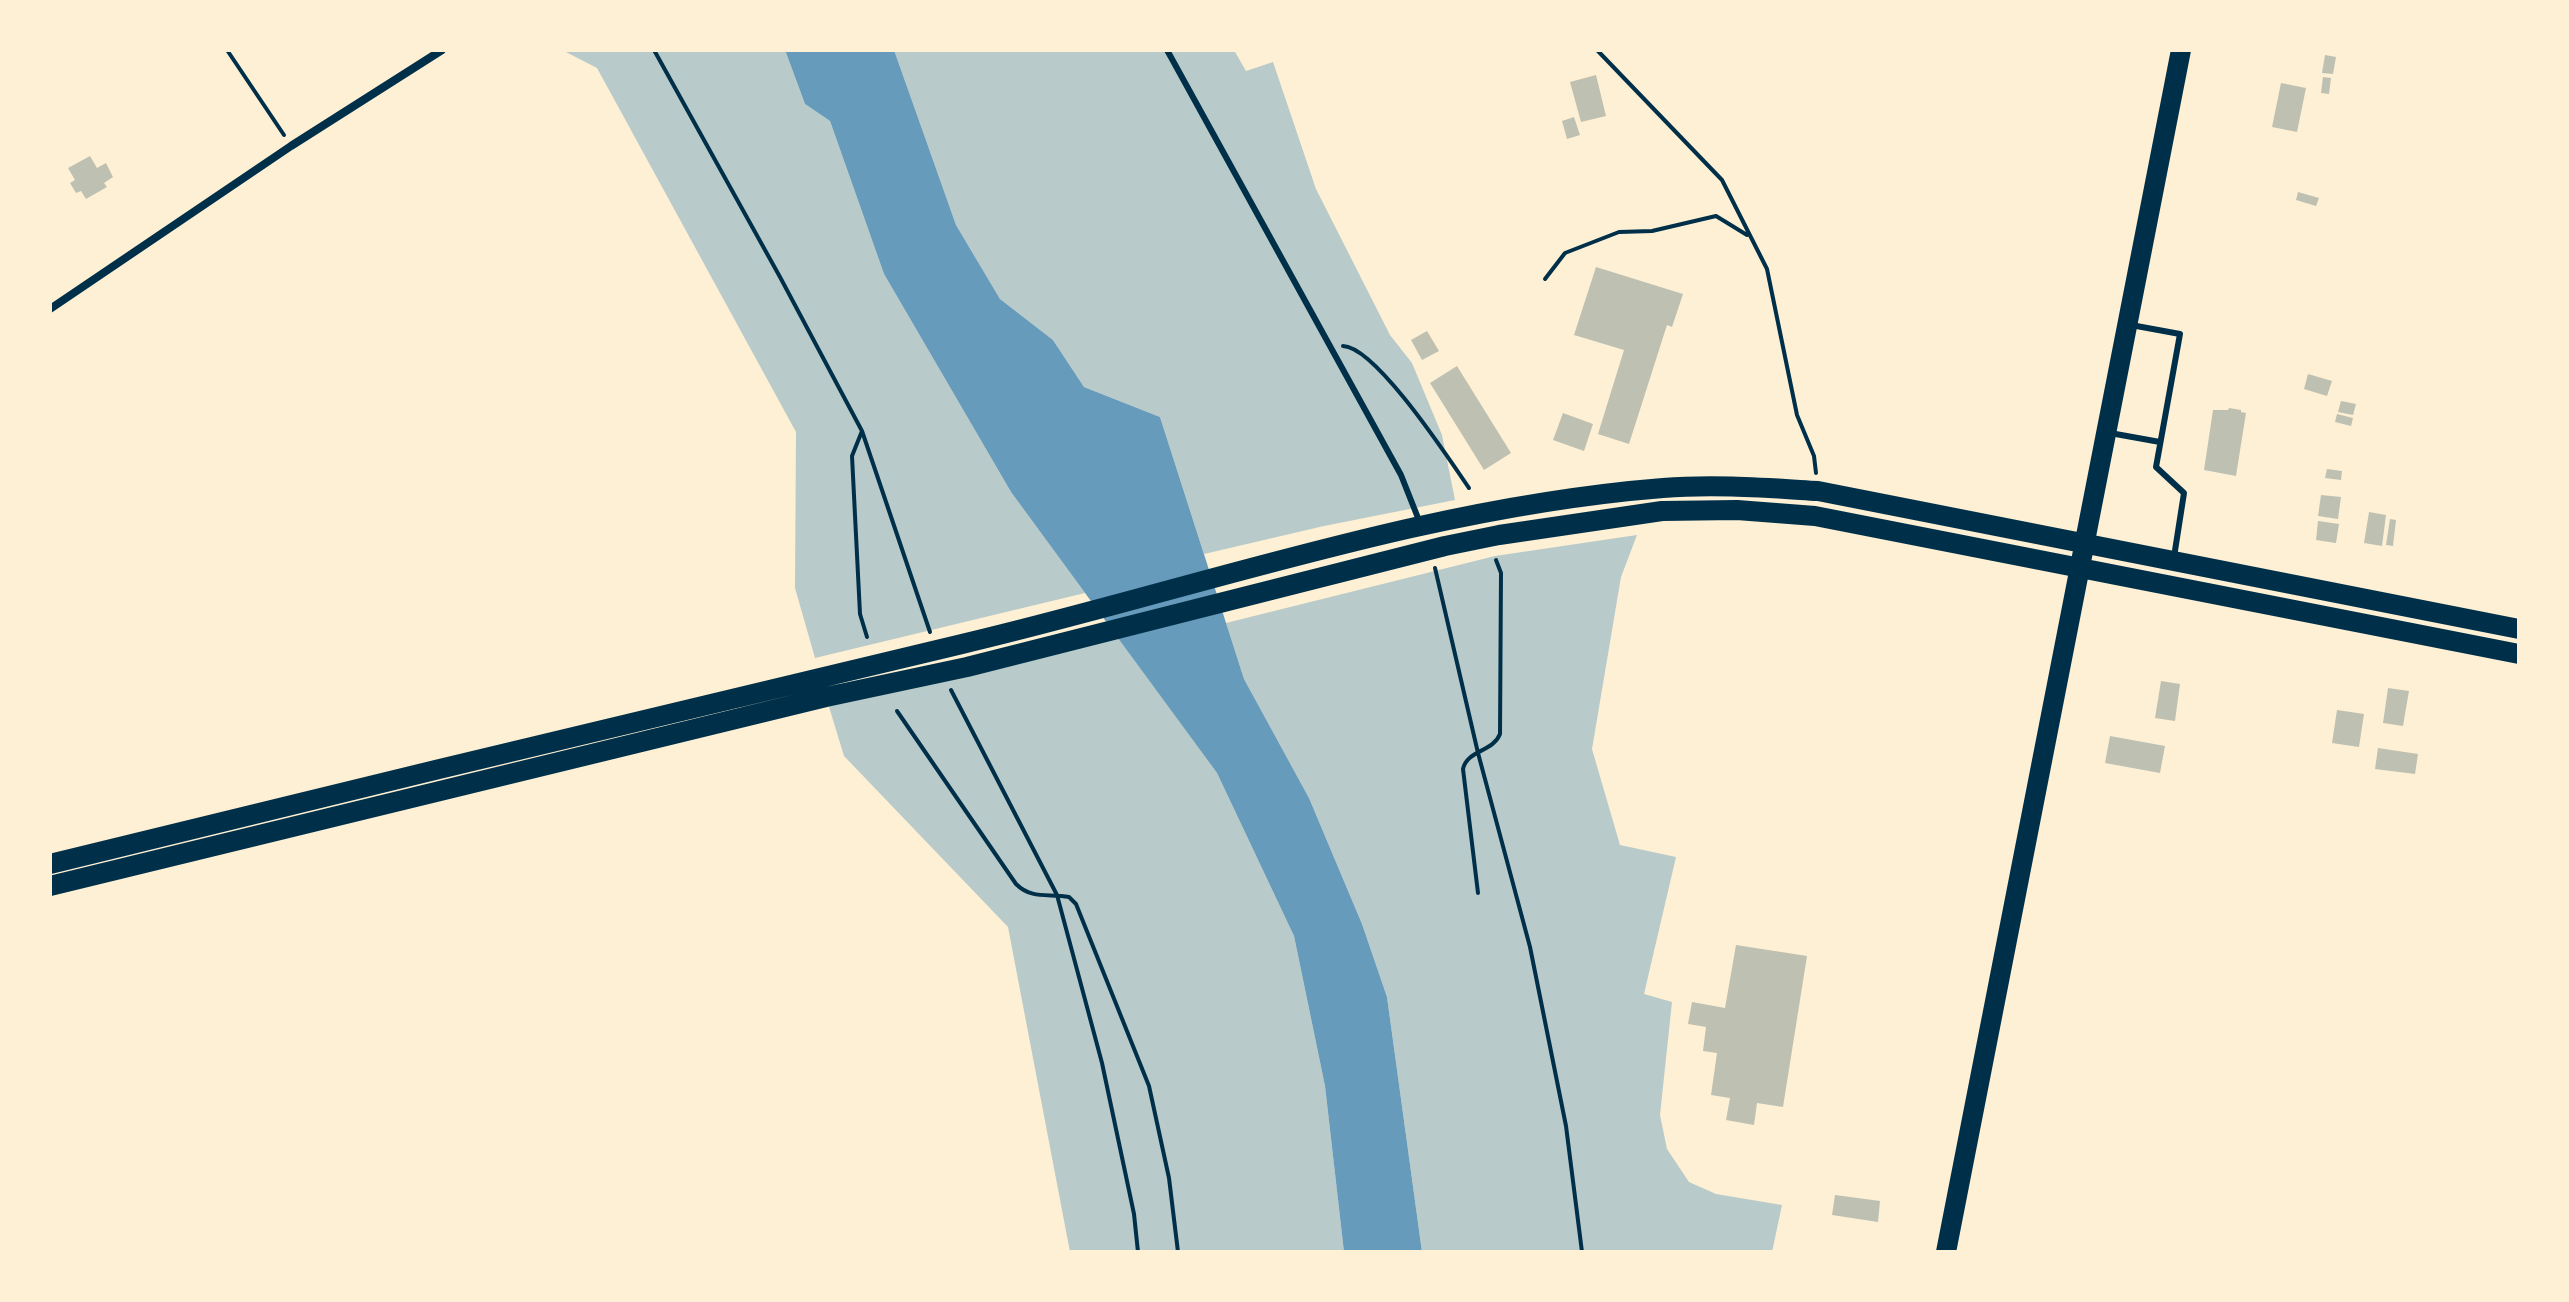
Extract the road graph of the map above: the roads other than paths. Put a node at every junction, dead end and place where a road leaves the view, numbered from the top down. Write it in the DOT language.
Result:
graph roads {
  1 [pos="442,50"];
  2 [pos="1167,50"];
  3 [pos="2181,50"];
  4 [pos="50,309"];
  5 [pos="2127,325"];
  6 [pos="2107,432"];
  7 [pos="2160,442"];
  8 [pos="1421,526"];
  9 [pos="2084,545"];
  10 [pos="2173,561"];
  11 [pos="2080,568"];
  12 [pos="2519,629"];
  13 [pos="2519,654"];
  14 [pos="50,864"];
  15 [pos="50,886"];
  16 [pos="1946,1252"];
  1 -- 4 [label="street"];
  2 -- 8 [label="lane"];
  3 -- 5 [label="main road"];
  5 -- 6 [label="main road"];
  5 -- 7 [label="lane"];
  6 -- 7 [label="lane"];
  6 -- 9 [label="main road"];
  7 -- 10 [label="lane"];
  8 -- 9 [label="main road"];
  8 -- 14 [label="main road"];
  9 -- 10 [label="main road"];
  9 -- 11 [label="main road"];
  10 -- 12 [label="main road"];
  11 -- 13 [label="main road"];
  11 -- 15 [label="main road"];
  11 -- 16 [label="main road"];
}
